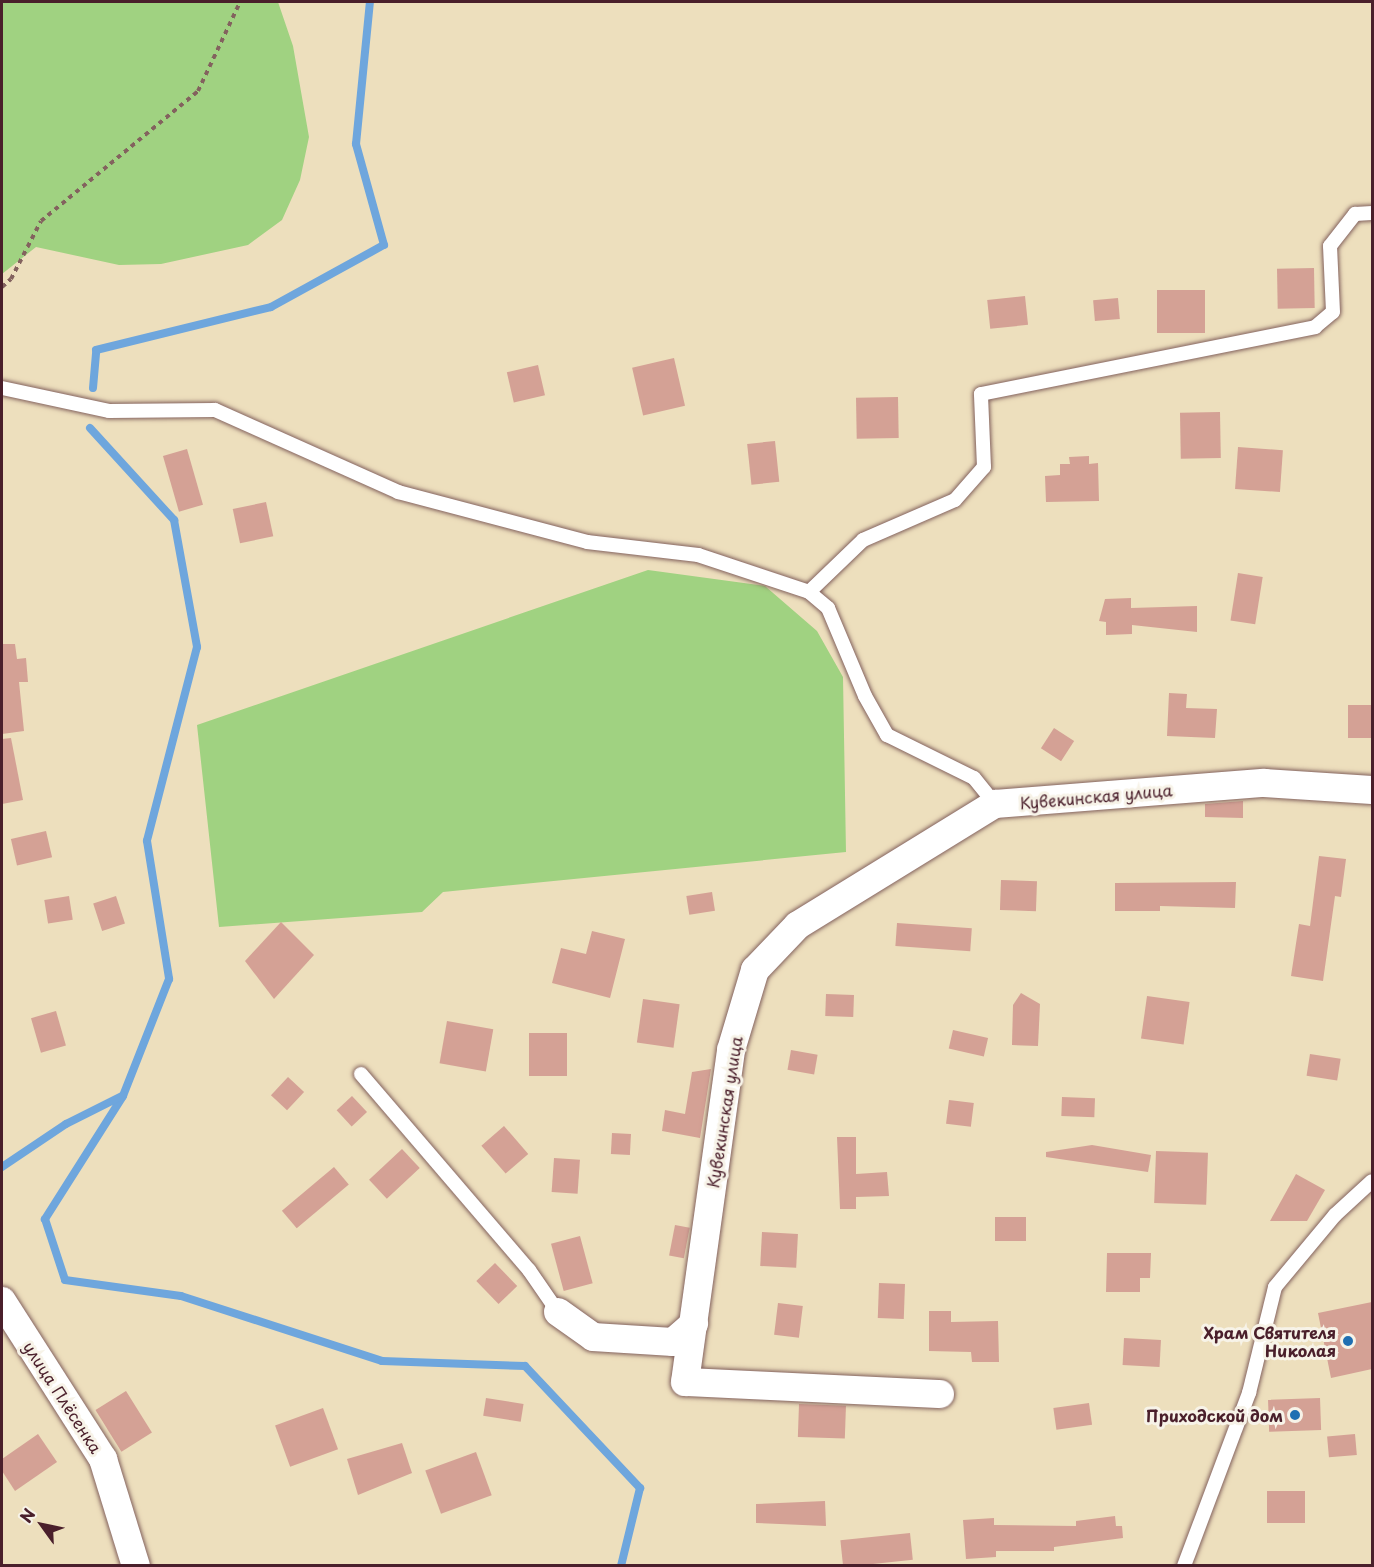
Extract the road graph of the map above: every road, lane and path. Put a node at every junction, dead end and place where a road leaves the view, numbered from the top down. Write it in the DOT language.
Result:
graph roads {
  1 [pos="240,2"];
  2 [pos="1372,213"];
  3 [pos="2,287"];
  4 [pos="2,388"];
  5 [pos="809,592"];
  6 [pos="1372,790"];
  7 [pos="996,804"];
  8 [pos="361,1074"];
  9 [pos="1372,1181"];
  10 [pos="2,1301"];
  11 [pos="558,1312"];
  12 [pos="694,1324"];
  13 [pos="940,1394"];
  14 [pos="136,1566"];
  15 [pos="1184,1566"];
  1 -- 3 [label="path"];
  2 -- 5 [label="lane"];
  4 -- 5 [label="lane"];
  5 -- 7 [label="lane"];
  6 -- 7 [label="street, Кувекинская улица"];
  7 -- 12 [label="street, Кувекинская улица"];
  8 -- 11 [label="lane"];
  9 -- 15 [label="lane"];
  10 -- 14 [label="street, улица Плёсенка"];
  11 -- 12 [label="street"];
  12 -- 13 [label="street, Кувекинская улица"];
}
